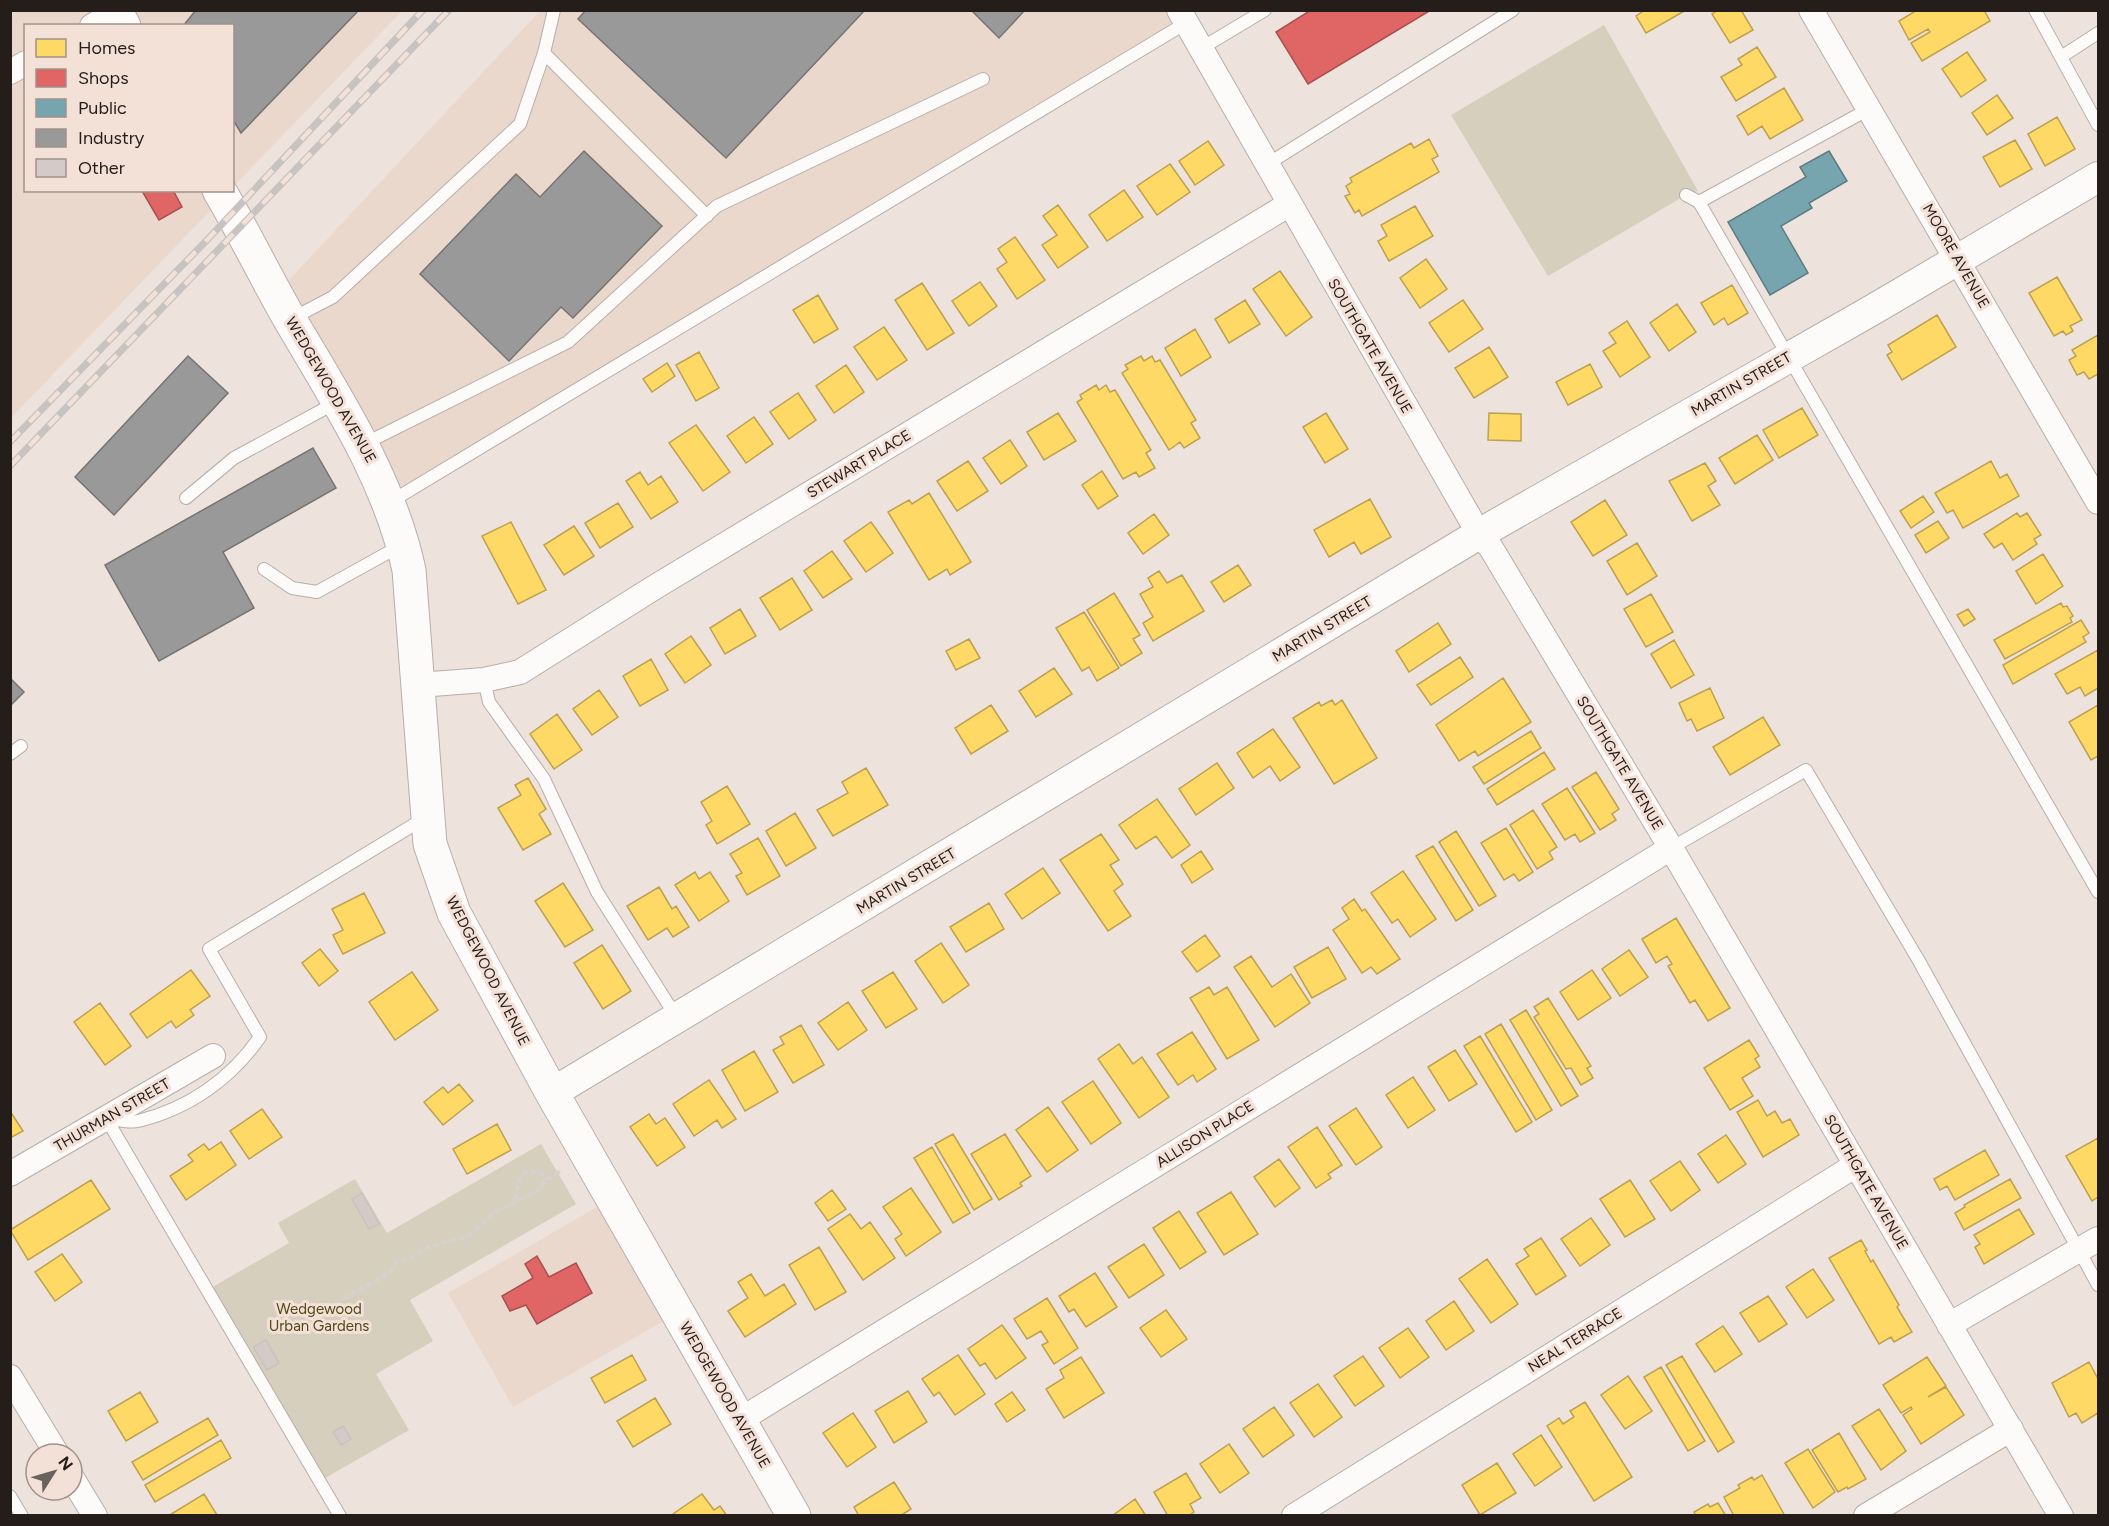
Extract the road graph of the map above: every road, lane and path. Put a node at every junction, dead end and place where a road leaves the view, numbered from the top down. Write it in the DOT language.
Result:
graph roads {
  1 [pos="554,10"];
  2 [pos="1264,10"];
  3 [pos="1513,10"];
  4 [pos="1811,10"];
  5 [pos="2035,10"];
  6 [pos="1182,17"];
  7 [pos="2098,33"];
  8 [pos="1200,49"];
  9 [pos="544,53"];
  10 [pos="2061,57"];
  11 [pos="24,64"];
  12 [pos="10,72"];
  13 [pos="982,79"];
  14 [pos="1869,109"];
  15 [pos="2098,125"];
  16 [pos="1266,165"];
  17 [pos="2098,177"];
  18 [pos="220,192"];
  19 [pos="1686,195"];
  20 [pos="1699,202"];
  21 [pos="1288,205"];
  22 [pos="706,216"];
  23 [pos="1958,260"];
  24 [pos="290,319"];
  25 [pos="1788,357"];
  26 [pos="338,401"];
  27 [pos="364,444"];
  28 [pos="186,498"];
  29 [pos="389,502"];
  30 [pos="2098,502"];
  31 [pos="1479,534"];
  32 [pos="403,544"];
  33 [pos="264,569"];
  34 [pos="484,680"];
  35 [pos="419,685"];
  36 [pos="428,816"];
  37 [pos="1671,848"];
  38 [pos="2098,892"];
  39 [pos="678,1018"];
  40 [pos="213,1056"];
  41 [pos="552,1094"];
  42 [pos="106,1118"];
  43 [pos="1856,1165"];
  44 [pos="561,1171"];
  45 [pos="10,1174"];
  46 [pos="547,1179"];
  47 [pos="515,1201"];
  48 [pos="2089,1245"];
  49 [pos="2098,1285"];
  50 [pos="1949,1325"];
  51 [pos="288,1330"];
  52 [pos="10,1377"];
  53 [pos="740,1420"];
  54 [pos="2011,1430"];
  55 [pos="50,1442"];
  56 [pos="10,1496"];
  57 [pos="84,1497"];
  58 [pos="22,1515"];
  59 [pos="95,1515"];
  60 [pos="340,1515"];
  61 [pos="794,1515"];
  62 [pos="1294,1515"];
  63 [pos="1866,1515"];
  64 [pos="2061,1515"];
  1 -- 9 [label="lane"];
  2 -- 8 [label="lane"];
  3 -- 16 [label="lane"];
  4 -- 14 [label="street, MOORE AVENUE"];
  5 -- 10 [label="lane"];
  6 -- 8 [label="street, SOUTHGATE AVENUE"];
  6 -- 29 [label="lane"];
  7 -- 10 [label="lane"];
  8 -- 16 [label="street, SOUTHGATE AVENUE"];
  9 -- 22 [label="lane"];
  9 -- 24 [label="lane"];
  10 -- 15 [label="lane"];
  11 -- 12 [label="street"];
  13 -- 22 [label="lane"];
  14 -- 20 [label="lane"];
  14 -- 23 [label="street, MOORE AVENUE"];
  16 -- 21 [label="street, SOUTHGATE AVENUE"];
  17 -- 23 [label="street, MARTIN STREET"];
  18 -- 24 [label="main road, WEDGEWOOD AVENUE"];
  19 -- 20 [label="lane"];
  20 -- 25 [label="lane"];
  21 -- 31 [label="street, SOUTHGATE AVENUE"];
  21 -- 34 [label="street, STEWART PLACE"];
  22 -- 27 [label="lane"];
  23 -- 25 [label="street, MARTIN STREET"];
  23 -- 30 [label="street, MOORE AVENUE"];
  24 -- 26 [label="main road, WEDGEWOOD AVENUE"];
  25 -- 31 [label="street, MARTIN STREET"];
  25 -- 38 [label="lane"];
  26 -- 27 [label="main road, WEDGEWOOD AVENUE"];
  26 -- 28 [label="lane"];
  27 -- 29 [label="main road, WEDGEWOOD AVENUE"];
  29 -- 32 [label="main road, WEDGEWOOD AVENUE"];
  31 -- 37 [label="street, SOUTHGATE AVENUE"];
  31 -- 39 [label="street, MARTIN STREET"];
  32 -- 33 [label="lane"];
  32 -- 35 [label="main road, WEDGEWOOD AVENUE"];
  34 -- 35 [label="street, STEWART PLACE"];
  34 -- 39 [label="lane"];
  35 -- 36 [label="main road, WEDGEWOOD AVENUE"];
  36 -- 41 [label="main road, WEDGEWOOD AVENUE"];
  36 -- 42 [label="lane"];
  37 -- 43 [label="street, SOUTHGATE AVENUE"];
  37 -- 48 [label="lane"];
  37 -- 53 [label="street, ALLISON PLACE"];
  39 -- 41 [label="street, MARTIN STREET"];
  40 -- 42 [label="street, THURMAN STREET"];
  41 -- 53 [label="main road, WEDGEWOOD AVENUE"];
  42 -- 45 [label="street, THURMAN STREET"];
  42 -- 60 [label="lane"];
  43 -- 50 [label="street, SOUTHGATE AVENUE"];
  43 -- 62 [label="street, NEAL TERRACE"];
  44 -- 46 [label="path"];
  46 -- 47 [label="path"];
  46 -- 47 [label="path"];
  47 -- 51 [label="path"];
  48 -- 49 [label="lane"];
  48 -- 50 [label="street"];
  50 -- 54 [label="street, SOUTHGATE AVENUE"];
  52 -- 55 [label="street"];
  53 -- 61 [label="main road, WEDGEWOOD AVENUE"];
  54 -- 63 [label="street"];
  54 -- 64 [label="street, SOUTHGATE AVENUE"];
  56 -- 58 [label="lane"];
  57 -- 59 [label="street"];
}
